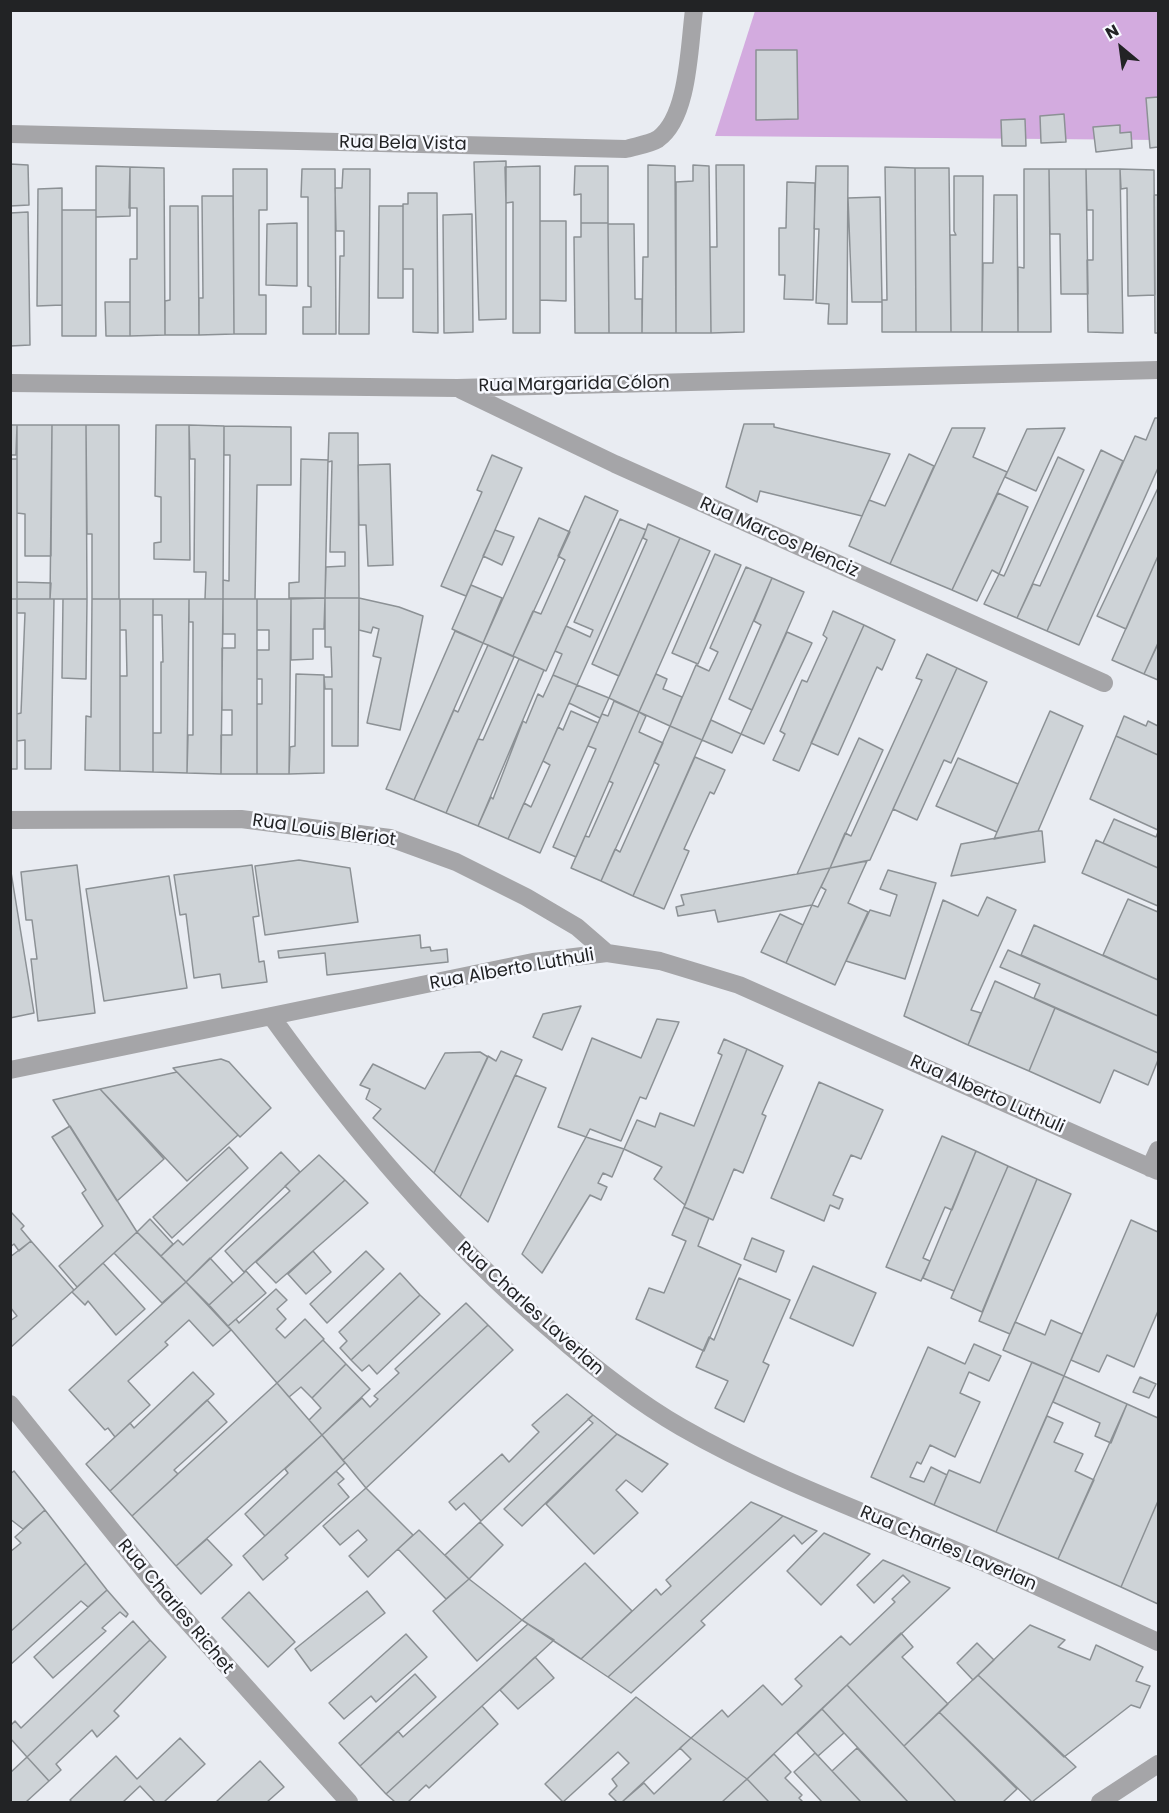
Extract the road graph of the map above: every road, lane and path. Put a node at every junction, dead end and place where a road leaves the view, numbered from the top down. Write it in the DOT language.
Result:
graph roads {
  1 [pos="694,10"];
  2 [pos="10,134"];
  3 [pos="1158,370"];
  4 [pos="10,383"];
  5 [pos="457,388"];
  6 [pos="1104,683"];
  7 [pos="10,820"];
  8 [pos="607,953"];
  9 [pos="270,1016"];
  10 [pos="10,1070"];
  11 [pos="1158,1150"];
  12 [pos="1154,1170"];
  13 [pos="10,1404"];
  14 [pos="1158,1642"];
  15 [pos="1158,1764"];
  16 [pos="349,1803"];
  17 [pos="1100,1803"];
  1 -- 2 [label="street, Rua Bela Vista"];
  3 -- 5 [label="street, Rua Margarida Cólon"];
  4 -- 5 [label="street, Rua Margarida Cólon"];
  5 -- 6 [label="street, Rua Marcos Plenciz"];
  7 -- 8 [label="street, Rua Louis Bleriot"];
  8 -- 9 [label="street, Rua Alberto Luthuli"];
  8 -- 12 [label="street, Rua Alberto Luthuli"];
  9 -- 10 [label="street, Rua Alberto Luthuli"];
  9 -- 14 [label="street, Rua Charles Laverlan"];
  11 -- 12 [label="street"];
  13 -- 16 [label="street, Rua Charles Richet"];
  15 -- 17 [label="street"];
}
